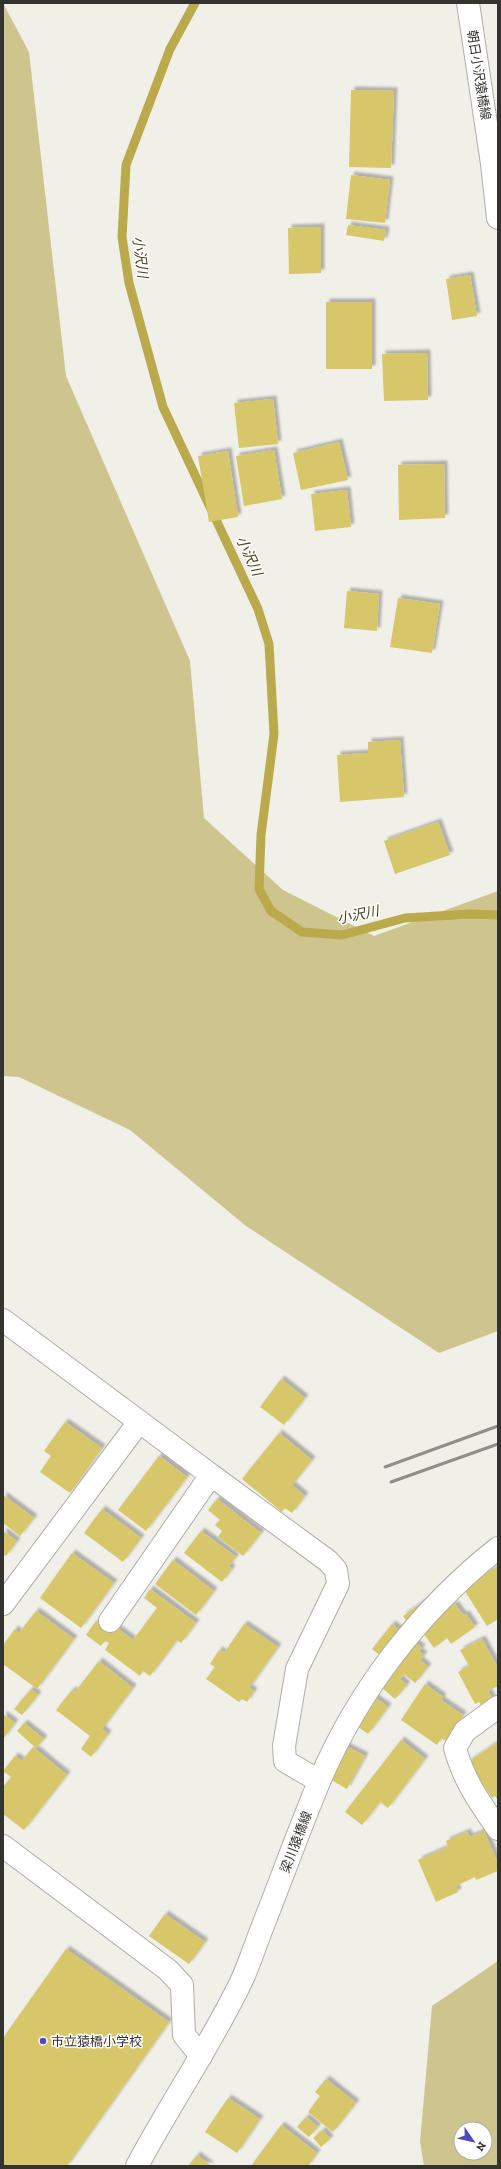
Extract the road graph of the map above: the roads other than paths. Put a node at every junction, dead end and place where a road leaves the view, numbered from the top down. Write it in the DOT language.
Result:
graph roads {
  1 [pos="468,3"];
  2 [pos="498,218"];
  3 [pos="3,1320"];
  4 [pos="139,1422"];
  5 [pos="211,1475"];
  6 [pos="498,1548"];
  7 [pos="3,1604"];
  8 [pos="110,1621"];
  9 [pos="498,1707"];
  10 [pos="319,1781"];
  11 [pos="498,1829"];
  12 [pos="3,1846"];
  13 [pos="201,2056"];
  14 [pos="137,2166"];
  1 -- 2 [label="street, 朝日小沢猿橋線"];
  3 -- 4 [label="street"];
  4 -- 5 [label="street"];
  4 -- 7 [label="street"];
  5 -- 8 [label="street"];
  5 -- 10 [label="street"];
  6 -- 10 [label="street, 梁川猿橋線"];
  9 -- 11 [label="street"];
  10 -- 13 [label="street, 梁川猿橋線"];
  12 -- 13 [label="street"];
  13 -- 14 [label="street, 梁川猿橋線"];
}
